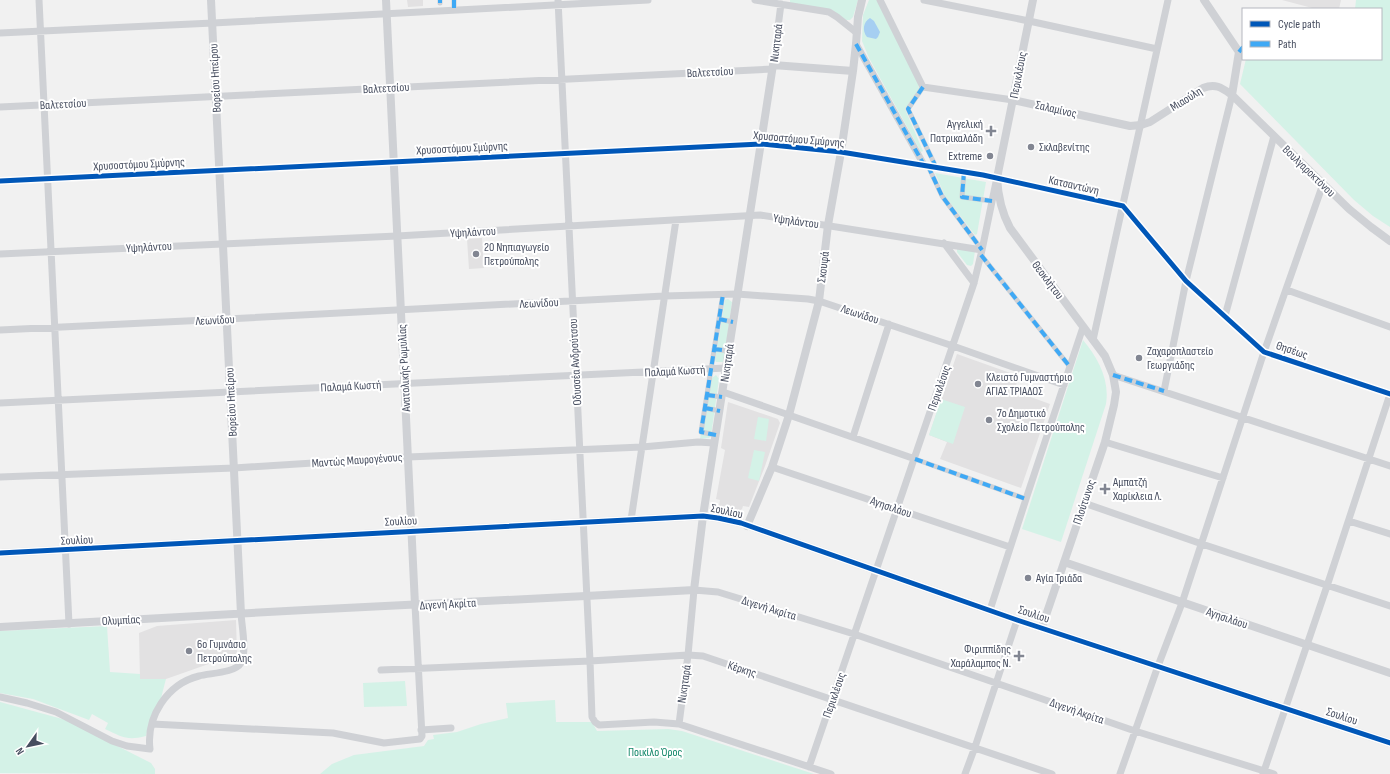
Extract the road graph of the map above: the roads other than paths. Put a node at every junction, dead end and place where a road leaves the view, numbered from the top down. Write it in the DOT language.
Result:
graph roads {
  1 [pos="39,0"];
  2 [pos="211,0"];
  3 [pos="386,0"];
  4 [pos="454,0"];
  5 [pos="648,0"];
  6 [pos="755,0"];
  7 [pos="862,0"];
  8 [pos="880,0"];
  9 [pos="924,0"];
  10 [pos="1033,0"];
  11 [pos="1168,0"];
  12 [pos="1204,0"];
  13 [pos="558,2"];
  14 [pos="781,4"];
  15 [pos="454,10"];
  16 [pos="386,14"];
  17 [pos="1029,21"];
  18 [pos="213,23"];
  19 [pos="40,31"];
  20 [pos="0,33"];
  21 [pos="857,33"];
  22 [pos="856,44"];
  23 [pos="1157,49"];
  24 [pos="1241,50"];
  25 [pos="773,67"];
  26 [pos="853,71"];
  27 [pos="561,79"];
  28 [pos="923,87"];
  29 [pos="390,88"];
  30 [pos="1232,95"];
  31 [pos="216,97"];
  32 [pos="1013,100"];
  33 [pos="44,105"];
  34 [pos="0,107"];
  35 [pos="1141,125"];
  36 [pos="1274,136"];
  37 [pos="761,144"];
  38 [pos="841,152"];
  39 [pos="564,153"];
  40 [pos="393,161"];
  41 [pos="926,165"];
  42 [pos="936,167"];
  43 [pos="220,171"];
  44 [pos="964,172"];
  45 [pos="48,178"];
  46 [pos="997,178"];
  47 [pos="0,180"];
  48 [pos="1323,184"];
  49 [pos="992,201"];
  50 [pos="1123,206"];
  51 [pos="750,216"];
  52 [pos="676,220"];
  53 [pos="828,225"];
  54 [pos="568,227"];
  55 [pos="397,236"];
  56 [pos="1390,241"];
  57 [pos="944,243"];
  58 [pos="223,244"];
  59 [pos="51,252"];
  60 [pos="982,252"];
  61 [pos="0,254"];
  62 [pos="1186,281"];
  63 [pos="974,283"];
  64 [pos="1287,290"];
  65 [pos="722,294"];
  66 [pos="737,294"];
  67 [pos="664,296"];
  68 [pos="572,301"];
  69 [pos="819,301"];
  70 [pos="401,310"];
  71 [pos="1225,316"];
  72 [pos="227,319"];
  73 [pos="719,319"];
  74 [pos="733,322"];
  75 [pos="889,324"];
  76 [pos="55,327"];
  77 [pos="1084,328"];
  78 [pos="1390,328"];
  79 [pos="0,330"];
  80 [pos="1093,340"];
  81 [pos="953,346"];
  82 [pos="714,349"];
  83 [pos="729,351"];
  84 [pos="1264,352"];
  85 [pos="1070,367"];
  86 [pos="726,368"];
  87 [pos="711,369"];
  88 [pos="653,371"];
  89 [pos="1113,375"];
  90 [pos="576,376"];
  91 [pos="404,383"];
  92 [pos="1064,385"];
  93 [pos="1164,391"];
  94 [pos="230,392"];
  95 [pos="707,394"];
  96 [pos="1390,394"];
  97 [pos="722,395"];
  98 [pos="58,400"];
  99 [pos="0,403"];
  100 [pos="705,408"];
  101 [pos="720,411"];
  102 [pos="789,415"];
  103 [pos="1244,418"];
  104 [pos="853,437"];
  105 [pos="715,439"];
  106 [pos="1105,442"];
  107 [pos="642,447"];
  108 [pos="580,449"];
  109 [pos="408,457"];
  110 [pos="915,459"];
  111 [pos="1369,459"];
  112 [pos="1390,466"];
  113 [pos="772,467"];
  114 [pos="234,468"];
  115 [pos="62,475"];
  116 [pos="0,477"];
  117 [pos="1223,478"];
  118 [pos="1026,499"];
  119 [pos="1084,503"];
  120 [pos="897,508"];
  121 [pos="703,516"];
  122 [pos="631,520"];
  123 [pos="1349,521"];
  124 [pos="583,522"];
  125 [pos="747,526"];
  126 [pos="412,531"];
  127 [pos="1390,534"];
  128 [pos="238,540"];
  129 [pos="1202,544"];
  130 [pos="1010,547"];
  131 [pos="66,550"];
  132 [pos="0,553"];
  133 [pos="1064,562"];
  134 [pos="876,570"];
  135 [pos="1327,586"];
  136 [pos="694,590"];
  137 [pos="586,596"];
  138 [pos="1182,603"];
  139 [pos="415,605"];
  140 [pos="1390,606"];
  141 [pos="990,610"];
  142 [pos="241,614"];
  143 [pos="1017,620"];
  144 [pos="69,624"];
  145 [pos="0,627"];
  146 [pos="1042,627"];
  147 [pos="854,634"];
  148 [pos="1307,645"];
  149 [pos="688,655"];
  150 [pos="590,661"];
  151 [pos="1158,666"];
  152 [pos="418,669"];
  153 [pos="381,670"];
  154 [pos="1390,673"];
  155 [pos="996,683"];
  156 [pos="0,698"];
  157 [pos="832,699"];
  158 [pos="1286,708"];
  159 [pos="152,724"];
  160 [pos="679,724"];
  161 [pos="451,728"];
  162 [pos="1135,731"];
  163 [pos="422,733"];
  164 [pos="1390,743"];
  165 [pos="976,747"];
  166 [pos="809,767"];
  167 [pos="1264,772"];
  168 [pos="831,774"];
  169 [pos="965,774"];
  170 [pos="1052,774"];
  171 [pos="1120,774"];
  172 [pos="1274,774"];
  1 -- 19 [label="street"];
  2 -- 18 [label="street, Βορείου Ηπείρου"];
  3 -- 16 [label="street, Ανατολικής Ρωμυλίας"];
  4 -- 15 [label="street"];
  5 -- 13 [label="street"];
  6 -- 14 [label="street"];
  7 -- 21 [label="street, Σκουφά"];
  8 -- 28 [label="street"];
  9 -- 17 [label="street"];
  10 -- 17 [label="street, Περικλέους"];
  11 -- 23 [label="street"];
  12 -- 24 [label="street"];
  13 -- 15 [label="street"];
  13 -- 27 [label="street, Οδυσσέα Ανδρούτσου"];
  14 -- 21 [label="street"];
  14 -- 25 [label="street, Νικηταρά"];
  15 -- 16 [label="street"];
  16 -- 18 [label="street"];
  16 -- 29 [label="street, Ανατολικής Ρωμυλίας"];
  17 -- 23 [label="street"];
  17 -- 32 [label="street, Περικλέους"];
  18 -- 19 [label="street"];
  18 -- 31 [label="street, Βορείου Ηπείρου"];
  19 -- 20 [label="street"];
  19 -- 33 [label="street"];
  21 -- 22 [label="street, Σκουφά"];
  22 -- 26 [label="street, Σκουφά"];
  22 -- 41 [label="street"];
  23 -- 35 [label="street"];
  24 -- 30 [label="street"];
  25 -- 26 [label="street"];
  25 -- 27 [label="street, Βαλτετσίου"];
  25 -- 37 [label="street, Νικηταρά"];
  26 -- 38 [label="street, Σκουφά"];
  27 -- 29 [label="street, Βαλτετσίου"];
  27 -- 39 [label="street, Οδυσσέα Ανδρούτσου"];
  28 -- 32 [label="street, Σαλαμίνος"];
  28 -- 42 [label="street"];
  29 -- 31 [label="street, Βαλτετσίου"];
  29 -- 40 [label="street, Ανατολικής Ρωμυλίας"];
  30 -- 35 [label="street, Μιαούλη"];
  30 -- 36 [label="street, Βουλγαροκτόνου"];
  30 -- 62 [label="street"];
  31 -- 33 [label="street, Βαλτετσίου"];
  31 -- 43 [label="street, Βορείου Ηπείρου"];
  32 -- 35 [label="street, Σαλαμίνος"];
  32 -- 46 [label="street, Περικλέους"];
  33 -- 34 [label="street, Βαλτετσίου"];
  33 -- 45 [label="street"];
  35 -- 50 [label="street"];
  36 -- 48 [label="street, Βουλγαροκτόνου"];
  36 -- 71 [label="street"];
  37 -- 38 [label="street, Χρυσοστόμου Σμύρνης"];
  37 -- 39 [label="street, Χρυσοστόμου Σμύρνης"];
  37 -- 51 [label="street, Νικηταρά"];
  38 -- 41 [label="street, Χρυσοστόμου Σμύρνης"];
  38 -- 53 [label="street, Σκουφά"];
  39 -- 40 [label="street, Χρυσοστόμου Σμύρνης"];
  39 -- 54 [label="street, Οδυσσέα Ανδρούτσου"];
  40 -- 43 [label="street, Χρυσοστόμου Σμύρνης"];
  40 -- 55 [label="street, Ανατολικής Ρωμυλίας"];
  41 -- 42 [label="street, Κατσαντώνη"];
  41 -- 60 [label="street"];
  42 -- 44 [label="street, Κατσαντώνη"];
  43 -- 45 [label="street, Χρυσοστόμου Σμύρνης"];
  43 -- 58 [label="street, Βορείου Ηπείρου"];
  44 -- 46 [label="street, Κατσαντώνη"];
  44 -- 49 [label="street"];
  45 -- 47 [label="street, Χρυσοστόμου Σμύρνης"];
  45 -- 59 [label="street"];
  46 -- 49 [label="street, Περικλέους"];
  46 -- 50 [label="street, Κατσαντώνη"];
  46 -- 77 [label="street, Θεοκλήτου"];
  48 -- 56 [label="street, Βουλγαροκτόνου"];
  48 -- 64 [label="street"];
  49 -- 60 [label="street, Περικλέους"];
  50 -- 62 [label="street"];
  50 -- 80 [label="street"];
  51 -- 52 [label="street, Υψηλάντου"];
  51 -- 53 [label="street, Υψηλάντου"];
  51 -- 66 [label="street, Νικηταρά"];
  52 -- 54 [label="street, Υψηλάντου"];
  52 -- 67 [label="street"];
  53 -- 57 [label="street, Υψηλάντου"];
  53 -- 69 [label="street, Σκουφά"];
  54 -- 55 [label="street, Υψηλάντου"];
  54 -- 68 [label="street, Οδυσσέα Ανδρούτσου"];
  55 -- 58 [label="street, Υψηλάντου"];
  55 -- 70 [label="street, Ανατολικής Ρωμυλίας"];
  57 -- 60 [label="street, Υψηλάντου"];
  57 -- 63 [label="street"];
  58 -- 59 [label="street, Υψηλάντου"];
  58 -- 72 [label="street, Βορείου Ηπείρου"];
  59 -- 61 [label="street, Υψηλάντου"];
  59 -- 76 [label="street"];
  60 -- 63 [label="street, Περικλέους"];
  60 -- 85 [label="street"];
  62 -- 71 [label="street, Θησέως"];
  62 -- 93 [label="street"];
  63 -- 81 [label="street, Περικλέους"];
  64 -- 78 [label="street"];
  64 -- 84 [label="street"];
  65 -- 66 [label="street, Λεωνίδου"];
  65 -- 67 [label="street, Λεωνίδου"];
  65 -- 73 [label="street, Νικηταρά"];
  66 -- 69 [label="street, Λεωνίδου"];
  66 -- 74 [label="street, Νικηταρά"];
  67 -- 68 [label="street, Λεωνίδου"];
  67 -- 88 [label="street"];
  68 -- 70 [label="street, Λεωνίδου"];
  68 -- 90 [label="street, Οδυσσέα Ανδρούτσου"];
  69 -- 75 [label="street, Λεωνίδου"];
  69 -- 102 [label="street, Σκουφά"];
  70 -- 72 [label="street, Λεωνίδου"];
  70 -- 91 [label="street, Ανατολικής Ρωμυλίας"];
  71 -- 84 [label="street, Θησέως"];
  72 -- 76 [label="street, Λεωνίδου"];
  72 -- 94 [label="street, Βορείου Ηπείρου"];
  73 -- 74 [label="street"];
  73 -- 82 [label="street, Νικηταρά"];
  74 -- 83 [label="street, Νικηταρά"];
  75 -- 81 [label="street, Λεωνίδου"];
  75 -- 104 [label="street"];
  76 -- 79 [label="street, Λεωνίδου"];
  76 -- 98 [label="street"];
  77 -- 80 [label="street, Θεοκλήτου"];
  77 -- 85 [label="street"];
  80 -- 89 [label="street, Θεοκλήτου"];
  81 -- 92 [label="street, Λεωνίδου"];
  81 -- 110 [label="street, Περικλέους"];
  82 -- 83 [label="street"];
  82 -- 87 [label="street, Νικηταρά"];
  83 -- 86 [label="street, Νικηταρά"];
  84 -- 96 [label="street, Θησέως"];
  84 -- 103 [label="street"];
  85 -- 92 [label="street"];
  86 -- 87 [label="street, Παλαμά Κωστή"];
  86 -- 97 [label="street, Νικηταρά"];
  87 -- 88 [label="street, Παλαμά Κωστή"];
  87 -- 95 [label="street, Νικηταρά"];
  88 -- 90 [label="street, Παλαμά Κωστή"];
  88 -- 107 [label="street"];
  89 -- 93 [label="street"];
  89 -- 106 [label="street, Πλούτωνος"];
  90 -- 91 [label="street, Παλαμά Κωστή"];
  90 -- 108 [label="street, Οδυσσέα Ανδρούτσου"];
  91 -- 94 [label="street, Παλαμά Κωστή"];
  91 -- 109 [label="street, Ανατολικής Ρωμυλίας"];
  92 -- 118 [label="street"];
  93 -- 103 [label="street"];
  94 -- 98 [label="street, Παλαμά Κωστή"];
  94 -- 114 [label="street, Βορείου Ηπείρου"];
  95 -- 97 [label="street"];
  95 -- 100 [label="street, Νικηταρά"];
  96 -- 111 [label="street"];
  97 -- 101 [label="street, Νικηταρά"];
  97 -- 102 [label="street"];
  98 -- 99 [label="street, Παλαμά Κωστή"];
  98 -- 115 [label="street"];
  100 -- 101 [label="street"];
  100 -- 105 [label="street, Νικηταρά"];
  101 -- 105 [label="street, Νικηταρά"];
  102 -- 104 [label="street"];
  102 -- 113 [label="street, Σκουφά"];
  103 -- 111 [label="street"];
  103 -- 117 [label="street"];
  104 -- 110 [label="street"];
  105 -- 107 [label="street, Μαντώς Μαυρογένους"];
  105 -- 121 [label="street, Νικηταρά"];
  106 -- 117 [label="street"];
  106 -- 119 [label="street, Πλούτωνος"];
  107 -- 108 [label="street, Μαντώς Μαυρογένους"];
  107 -- 122 [label="street"];
  108 -- 109 [label="street, Μαντώς Μαυρογένους"];
  108 -- 124 [label="street, Οδυσσέα Ανδρούτσου"];
  109 -- 114 [label="street, Μαντώς Μαυρογένους"];
  109 -- 126 [label="street, Ανατολικής Ρωμυλίας"];
  110 -- 118 [label="street"];
  110 -- 120 [label="street, Περικλέους"];
  111 -- 112 [label="street"];
  111 -- 123 [label="street"];
  113 -- 120 [label="street, Αγησιλάου"];
  113 -- 125 [label="street, Σκουφά"];
  114 -- 115 [label="street, Μαντώς Μαυρογένους"];
  114 -- 128 [label="street, Βορείου Ηπείρου"];
  115 -- 116 [label="street, Μαντώς Μαυρογένους"];
  115 -- 131 [label="street"];
  117 -- 129 [label="street"];
  118 -- 130 [label="street"];
  119 -- 129 [label="street"];
  119 -- 133 [label="street, Πλούτωνος"];
  120 -- 130 [label="street, Αγησιλάου"];
  120 -- 134 [label="street, Περικλέους"];
  121 -- 122 [label="street, Σουλίου"];
  121 -- 125 [label="street, Σουλίου"];
  121 -- 136 [label="street, Νικηταρά"];
  122 -- 124 [label="street, Σουλίου"];
  123 -- 127 [label="street"];
  123 -- 135 [label="street"];
  124 -- 126 [label="street, Σουλίου"];
  124 -- 137 [label="street, Οδυσσέα Ανδρούτσου"];
  125 -- 134 [label="street, Σουλίου"];
  126 -- 128 [label="street, Σουλίου"];
  126 -- 139 [label="street, Ανατολικής Ρωμυλίας"];
  128 -- 131 [label="street, Σουλίου"];
  128 -- 142 [label="street, Βορείου Ηπείρου"];
  129 -- 135 [label="street"];
  129 -- 138 [label="street"];
  130 -- 141 [label="street"];
  131 -- 132 [label="street, Σουλίου"];
  131 -- 144 [label="street"];
  133 -- 138 [label="street, Αγησιλάου"];
  133 -- 146 [label="street, Πλούτωνος"];
  134 -- 141 [label="street, Σουλίου"];
  134 -- 147 [label="street, Περικλέους"];
  135 -- 140 [label="street"];
  135 -- 148 [label="street"];
  136 -- 137 [label="street, Διγενή Ακρίτα"];
  136 -- 147 [label="street, Διγενή Ακρίτα"];
  136 -- 149 [label="street, Νικηταρά"];
  137 -- 139 [label="street, Διγενή Ακρίτα"];
  137 -- 150 [label="street, Οδυσσέα Ανδρούτσου"];
  138 -- 148 [label="street, Αγησιλάου"];
  138 -- 151 [label="street"];
  139 -- 142 [label="street, Διγενή Ακρίτα"];
  139 -- 152 [label="street, Ανατολικής Ρωμυλίας"];
  141 -- 143 [label="street, Σουλίου"];
  142 -- 144 [label="street, Ολυμπίας"];
  142 -- 159 [label="street, Βορείου Ηπείρου"];
  143 -- 146 [label="street, Σουλίου"];
  143 -- 155 [label="street"];
  144 -- 145 [label="street, Ολυμπίας"];
  146 -- 151 [label="street, Σουλίου"];
  147 -- 155 [label="street, Διγενή Ακρίτα"];
  147 -- 157 [label="street, Περικλέους"];
  148 -- 154 [label="street, Αγησιλάου"];
  148 -- 158 [label="street"];
  149 -- 150 [label="street, Κέρκης"];
  149 -- 157 [label="street, Κέρκης"];
  149 -- 160 [label="street, Νικηταρά"];
  150 -- 152 [label="street, Κέρκης"];
  150 -- 160 [label="street, Οδυσσέα Ανδρούτσου"];
  151 -- 158 [label="street, Σουλίου"];
  151 -- 162 [label="street"];
  152 -- 153 [label="street, Κέρκης"];
  152 -- 163 [label="street, Ανατολικής Ρωμυλίας"];
  155 -- 162 [label="street, Διγενή Ακρίτα"];
  155 -- 165 [label="street"];
  156 -- 159 [label="street, Βορείου Ηπείρου"];
  157 -- 165 [label="street, Κέρκης"];
  157 -- 166 [label="street, Περικλέους"];
  158 -- 164 [label="street, Σουλίου"];
  158 -- 167 [label="street"];
  159 -- 163 [label="street"];
  160 -- 166 [label="street"];
  161 -- 163 [label="street"];
  162 -- 167 [label="street, Διγενή Ακρίτα"];
  162 -- 171 [label="street"];
  165 -- 169 [label="street"];
  165 -- 170 [label="street, Κέρκης"];
  166 -- 168 [label="street"];
  167 -- 172 [label="street, Διγενή Ακρίτα"];
}
